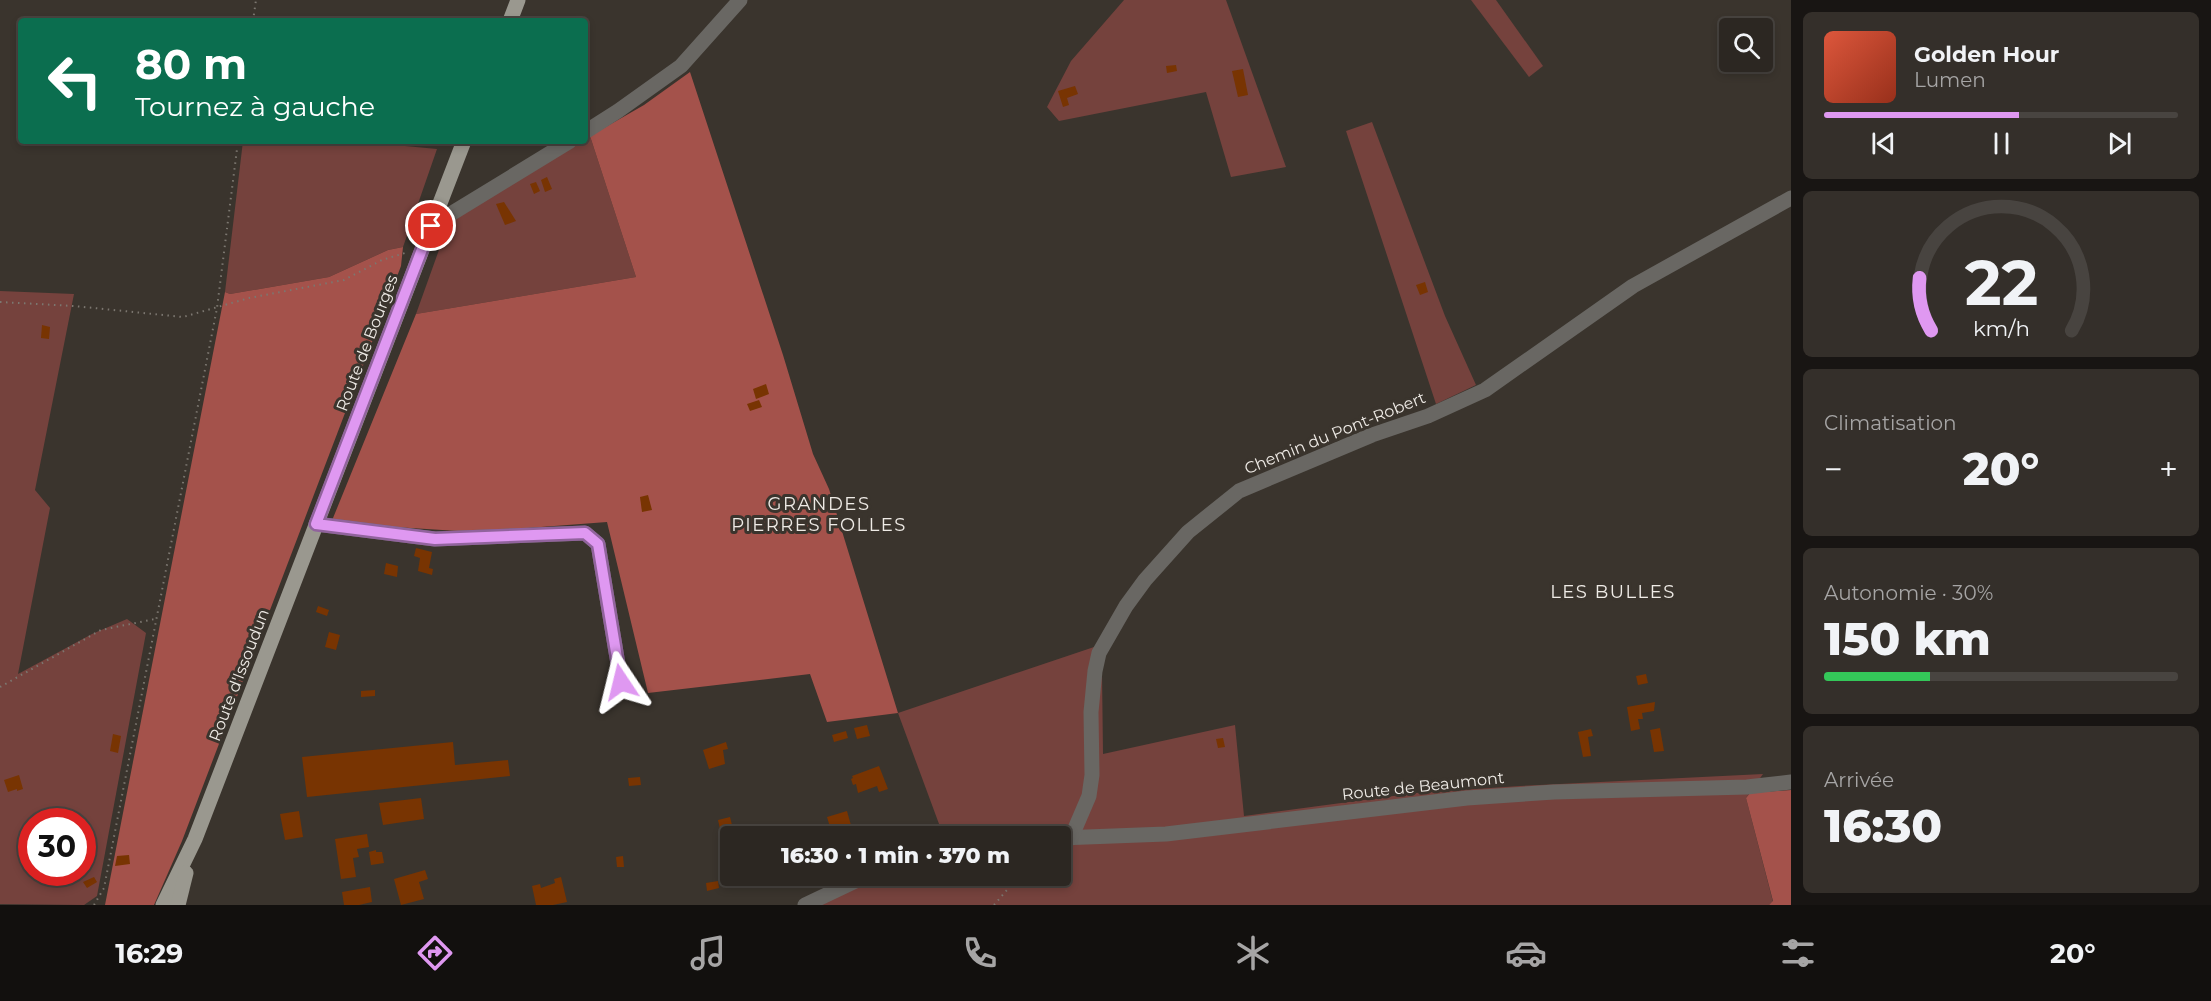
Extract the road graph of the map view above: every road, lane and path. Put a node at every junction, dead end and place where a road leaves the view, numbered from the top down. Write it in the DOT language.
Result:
graph roads {
  1 [pos="256,0"];
  2 [pos="518,0"];
  3 [pos="740,0"];
  4 [pos="253,18"];
  5 [pos="511,18"];
  6 [pos="588,130"];
  7 [pos="238,144"];
  8 [pos="463,144"];
  9 [pos="565,144"];
  10 [pos="1791,198"];
  11 [pos="431,226"];
  12 [pos="422,248"];
  13 [pos="0,302"];
  14 [pos="217,308"];
  15 [pos="316,524"];
  16 [pos="156,618"];
  17 [pos="621,682"];
  18 [pos="0,687"];
  19 [pos="1791,782"];
  20 [pos="1071,829"];
  21 [pos="1071,838"];
  22 [pos="195,839"];
  23 [pos="846,886"];
  24 [pos="1010,886"];
  25 [pos="94,905"];
  26 [pos="163,905"];
  27 [pos="178,905"];
  28 [pos="805,905"];
  29 [pos="994,905"];
  1 -- 4 [label="path"];
  2 -- 5 [label="main road"];
  3 -- 6 [label="street"];
  7 -- 14 [label="path"];
  8 -- 11 [label="main road, Route de Bourges"];
  9 -- 11 [label="street"];
  10 -- 20 [label="street, Chemin du Pont-Robert"];
  11 -- 12 [label="main road, Route de Bourges"];
  12 -- 14 [label="path"];
  12 -- 15 [label="main road, Route de Bourges"];
  13 -- 14 [label="path"];
  14 -- 16 [label="path"];
  15 -- 17 [label="street"];
  15 -- 22 [label="main road, Route d'Issoudun"];
  16 -- 18 [label="path"];
  16 -- 25 [label="path"];
  19 -- 21 [label="street, Route de Beaumont"];
  22 -- 26 [label="main road, Route d'Issoudun"];
  22 -- 27 [label="main road, Route d'Issoudun"];
  23 -- 28 [label="street"];
  24 -- 29 [label="path"];
}
